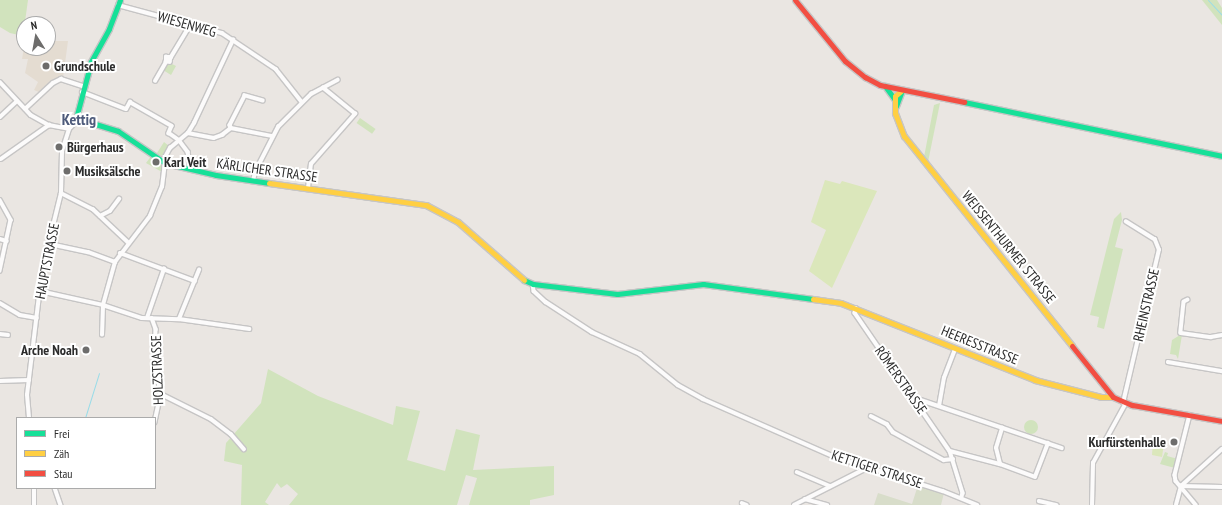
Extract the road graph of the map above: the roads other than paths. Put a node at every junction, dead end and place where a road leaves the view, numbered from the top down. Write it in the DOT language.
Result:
graph roads {
  1 [pos="795,0"];
  2 [pos="119,2"];
  3 [pos="191,24"];
  4 [pos="233,40"];
  5 [pos="337,80"];
  6 [pos="155,81"];
  7 [pos="0,82"];
  8 [pos="83,86"];
  9 [pos="884,86"];
  10 [pos="323,88"];
  11 [pos="902,90"];
  12 [pos="82,92"];
  13 [pos="895,100"];
  14 [pos="263,101"];
  15 [pos="17,102"];
  16 [pos="302,102"];
  17 [pos="895,108"];
  18 [pos="25,109"];
  19 [pos="0,117"];
  20 [pos="78,120"];
  21 [pos="49,126"];
  22 [pos="231,128"];
  23 [pos="69,129"];
  24 [pos="188,133"];
  25 [pos="272,136"];
  26 [pos="179,140"];
  27 [pos="1222,156"];
  28 [pos="1,159"];
  29 [pos="164,162"];
  30 [pos="191,169"];
  31 [pos="253,180"];
  32 [pos="308,188"];
  33 [pos="61,193"];
  34 [pos="119,199"];
  35 [pos="0,200"];
  36 [pos="100,216"];
  37 [pos="1126,222"];
  38 [pos="0,239"];
  39 [pos="7,241"];
  40 [pos="128,242"];
  41 [pos="50,244"];
  42 [pos="120,253"];
  43 [pos="115,262"];
  44 [pos="164,269"];
  45 [pos="199,270"];
  46 [pos="0,271"];
  47 [pos="195,281"];
  48 [pos="533,284"];
  49 [pos="40,291"];
  50 [pos="1188,300"];
  51 [pos="0,303"];
  52 [pos="103,305"];
  53 [pos="856,308"];
  54 [pos="37,317"];
  55 [pos="147,318"];
  56 [pos="152,318"];
  57 [pos="179,319"];
  58 [pos="249,329"];
  59 [pos="0,334"];
  60 [pos="8,335"];
  61 [pos="102,335"];
  62 [pos="1222,335"];
  63 [pos="955,349"];
  64 [pos="1168,362"];
  65 [pos="1222,371"];
  66 [pos="29,380"];
  67 [pos="0,381"];
  68 [pos="161,394"];
  69 [pos="1113,397"];
  70 [pos="914,398"];
  71 [pos="1125,403"];
  72 [pos="939,406"];
  73 [pos="1190,415"];
  74 [pos="871,416"];
  75 [pos="29,417"];
  76 [pos="156,417"];
  77 [pos="1222,421"];
  78 [pos="1002,428"];
  79 [pos="1048,443"];
  80 [pos="1062,448"];
  81 [pos="244,449"];
  82 [pos="1222,450"];
  83 [pos="950,451"];
  84 [pos="953,459"];
  85 [pos="1000,464"];
  86 [pos="867,468"];
  87 [pos="797,472"];
  88 [pos="830,486"];
  89 [pos="1181,486"];
  90 [pos="1222,487"];
  91 [pos="34,489"];
  92 [pos="55,489"];
  93 [pos="962,497"];
  94 [pos="805,499"];
  95 [pos="1039,501"];
  96 [pos="742,503"];
  97 [pos="970,503"];
  98 [pos="34,505"];
  99 [pos="61,505"];
  100 [pos="747,505"];
  101 [pos="794,505"];
  102 [pos="827,505"];
  103 [pos="977,505"];
  104 [pos="1056,505"];
  105 [pos="1092,505"];
  106 [pos="1176,505"];
  107 [pos="1196,505"];
  1 -- 9 [label="street"];
  2 -- 3 [label="street, WIESENWEG"];
  2 -- 8 [label="street"];
  3 -- 4 [label="street, WIESENWEG"];
  3 -- 6 [label="street"];
  4 -- 16 [label="street, WIESENWEG"];
  4 -- 24 [label="street"];
  5 -- 10 [label="street"];
  7 -- 15 [label="street"];
  8 -- 12 [label="street"];
  8 -- 18 [label="street"];
  9 -- 11 [label="street"];
  9 -- 13 [label="street"];
  10 -- 16 [label="street"];
  10 -- 32 [label="street"];
  11 -- 13 [label="street"];
  11 -- 17 [label="street"];
  11 -- 27 [label="street"];
  12 -- 20 [label="street"];
  12 -- 26 [label="street"];
  13 -- 17 [label="street, WEISSENTHURMER STRASSE"];
  14 -- 22 [label="street"];
  15 -- 18 [label="street"];
  15 -- 19 [label="street"];
  16 -- 25 [label="street"];
  17 -- 69 [label="street, WEISSENTHURMER STRASSE"];
  18 -- 21 [label="street"];
  20 -- 23 [label="street"];
  20 -- 29 [label="street, KÄRLICHER STRASSE"];
  21 -- 23 [label="street"];
  21 -- 28 [label="street"];
  22 -- 24 [label="street"];
  22 -- 25 [label="street"];
  23 -- 33 [label="street, HAUPTSTRASSE"];
  24 -- 26 [label="street"];
  25 -- 31 [label="street"];
  26 -- 29 [label="street"];
  26 -- 30 [label="street"];
  29 -- 30 [label="street, KÄRLICHER STRASSE"];
  29 -- 40 [label="street"];
  30 -- 31 [label="street, KÄRLICHER STRASSE"];
  31 -- 32 [label="street, KÄRLICHER STRASSE"];
  32 -- 48 [label="street, KÄRLICHER STRASSE"];
  33 -- 36 [label="street"];
  33 -- 41 [label="street, HAUPTSTRASSE"];
  34 -- 36 [label="street"];
  35 -- 39 [label="street"];
  36 -- 40 [label="street"];
  37 -- 71 [label="street, RHEINSTRASSE"];
  38 -- 39 [label="street"];
  39 -- 46 [label="street"];
  40 -- 42 [label="street"];
  41 -- 43 [label="street"];
  41 -- 49 [label="street, HAUPTSTRASSE"];
  42 -- 43 [label="street"];
  42 -- 44 [label="street"];
  43 -- 52 [label="street"];
  44 -- 47 [label="street"];
  44 -- 55 [label="street"];
  45 -- 47 [label="street"];
  47 -- 57 [label="street"];
  48 -- 53 [label="street, HEERESSTRASSE"];
  48 -- 86 [label="street, KETTIGER STRASSE"];
  49 -- 52 [label="street, HOLZSTRASSE"];
  49 -- 54 [label="street, HAUPTSTRASSE"];
  50 -- 62 [label="street"];
  51 -- 54 [label="street"];
  52 -- 55 [label="street, HOLZSTRASSE"];
  52 -- 61 [label="street"];
  53 -- 63 [label="street, HEERESSTRASSE"];
  53 -- 70 [label="street, RÖMERSTRASSE"];
  54 -- 66 [label="street, HAUPTSTRASSE"];
  55 -- 56 [label="street, HOLZSTRASSE"];
  56 -- 57 [label="street, HOLZSTRASSE"];
  56 -- 68 [label="street, HOLZSTRASSE"];
  57 -- 58 [label="street, HOLZSTRASSE"];
  59 -- 60 [label="street"];
  63 -- 69 [label="street, HEERESSTRASSE"];
  63 -- 72 [label="street"];
  64 -- 65 [label="street"];
  66 -- 67 [label="street"];
  66 -- 75 [label="street, HAUPTSTRASSE"];
  68 -- 76 [label="street, HOLZSTRASSE"];
  68 -- 81 [label="street"];
  69 -- 71 [label="street"];
  70 -- 72 [label="street"];
  70 -- 83 [label="street, RÖMERSTRASSE"];
  71 -- 73 [label="street"];
  71 -- 105 [label="street, RHEINSTRASSE"];
  72 -- 78 [label="street"];
  73 -- 77 [label="street"];
  73 -- 89 [label="street"];
  74 -- 84 [label="street"];
  78 -- 79 [label="street"];
  78 -- 85 [label="street"];
  79 -- 80 [label="street"];
  79 -- 85 [label="street"];
  82 -- 89 [label="street"];
  83 -- 84 [label="street, RÖMERSTRASSE"];
  83 -- 85 [label="street"];
  84 -- 93 [label="street, RÖMERSTRASSE"];
  86 -- 88 [label="street"];
  86 -- 93 [label="street, KETTIGER STRASSE"];
  87 -- 88 [label="street"];
  88 -- 94 [label="street"];
  89 -- 90 [label="street"];
  89 -- 106 [label="street"];
  89 -- 107 [label="street"];
  91 -- 98 [label="street"];
  92 -- 99 [label="street"];
  93 -- 97 [label="street, KETTIGER STRASSE"];
  94 -- 101 [label="street"];
  94 -- 102 [label="street"];
  95 -- 104 [label="street"];
  96 -- 100 [label="street"];
  97 -- 103 [label="street"];
}
